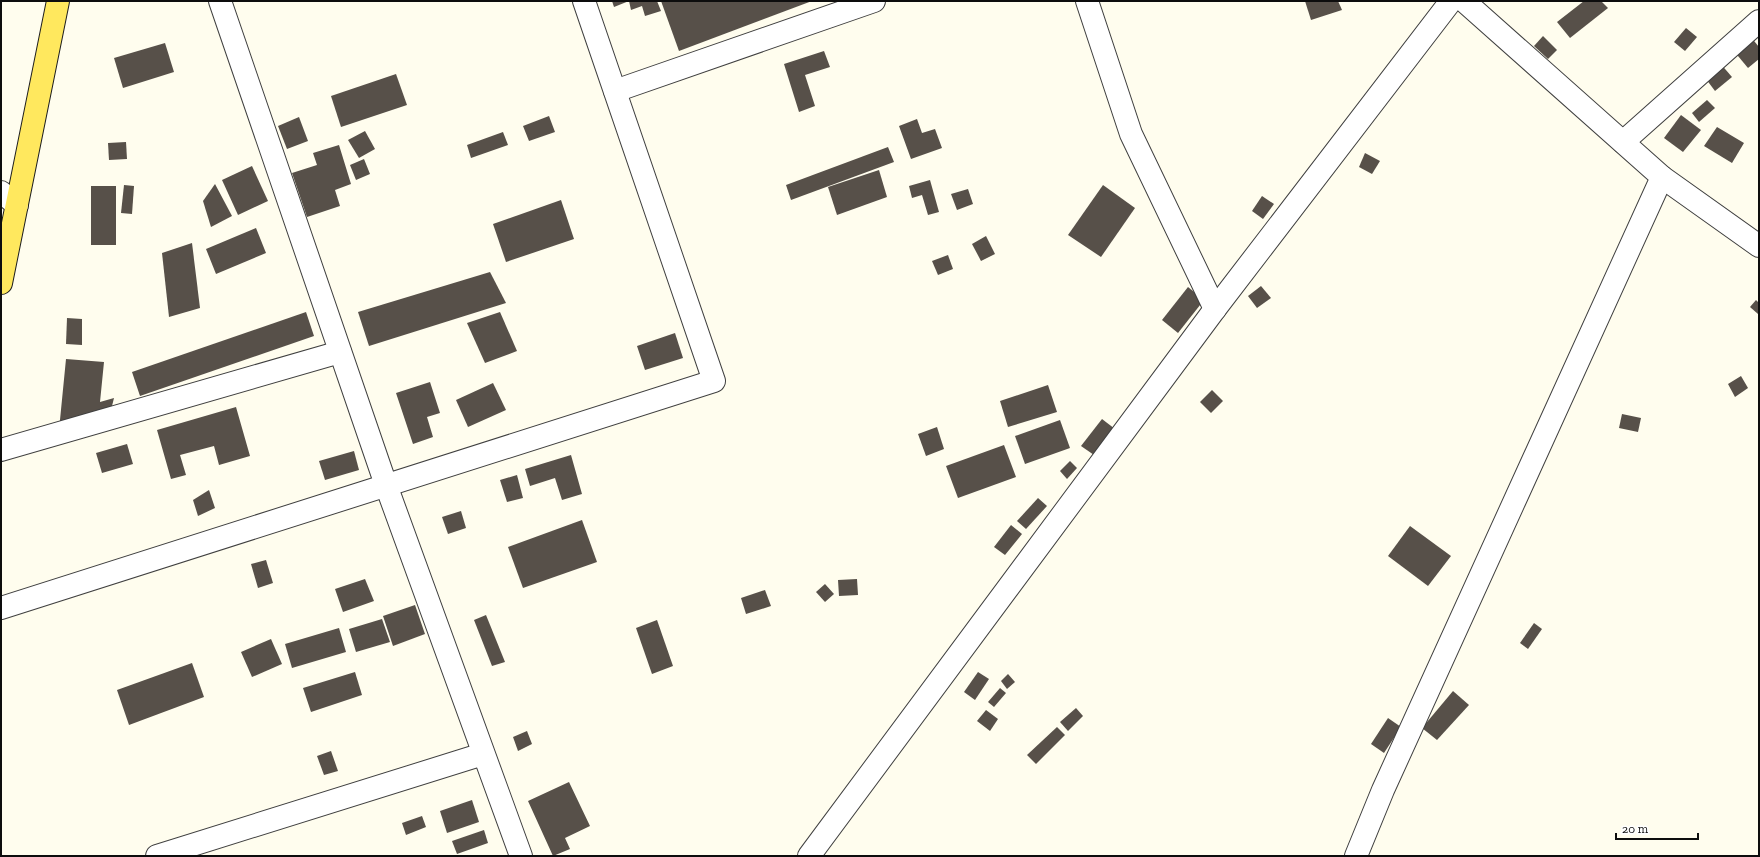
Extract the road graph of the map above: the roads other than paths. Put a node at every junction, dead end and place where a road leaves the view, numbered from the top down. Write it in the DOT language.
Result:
graph roads {
  1 [pos="58,1"];
  2 [pos="220,1"];
  3 [pos="584,1"];
  4 [pos="874,1"];
  5 [pos="1087,1"];
  6 [pos="1451,1"];
  7 [pos="1464,1"];
  8 [pos="1759,21"];
  9 [pos="615,91"];
  10 [pos="1623,142"];
  11 [pos="1662,178"];
  12 [pos="9,199"];
  13 [pos="1759,246"];
  14 [pos="1,283"];
  15 [pos="1215,309"];
  16 [pos="340,352"];
  17 [pos="1,450"];
  18 [pos="386,485"];
  19 [pos="1,608"];
  20 [pos="483,754"];
  21 [pos="157,856"];
  22 [pos="520,856"];
  23 [pos="809,856"];
  24 [pos="1356,856"];
  1 -- 12 [label="main road"];
  2 -- 16 [label="street"];
  3 -- 9 [label="street"];
  4 -- 9 [label="street"];
  5 -- 15 [label="street"];
  6 -- 15 [label="street"];
  7 -- 10 [label="street"];
  8 -- 10 [label="street"];
  9 -- 18 [label="street"];
  10 -- 11 [label="street"];
  11 -- 13 [label="street"];
  11 -- 24 [label="street"];
  12 -- 14 [label="main road"];
  15 -- 23 [label="street"];
  16 -- 17 [label="street"];
  16 -- 18 [label="street"];
  18 -- 19 [label="street"];
  18 -- 20 [label="street"];
  20 -- 21 [label="street"];
  20 -- 22 [label="street"];
}
